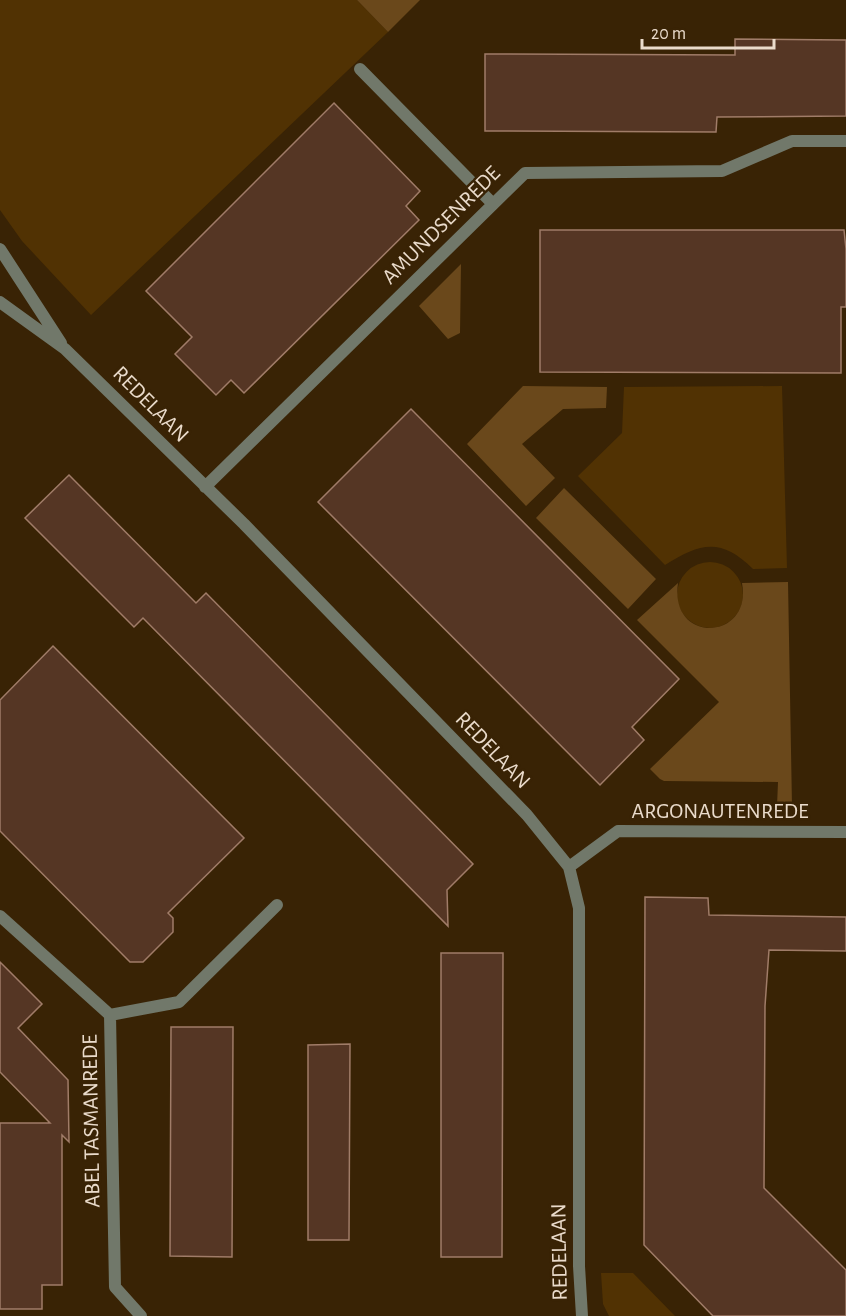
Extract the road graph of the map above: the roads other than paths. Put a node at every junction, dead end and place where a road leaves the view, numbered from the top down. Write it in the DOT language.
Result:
graph roads {
  1 [pos="360,69"];
  2 [pos="846,141"];
  3 [pos="493,204"];
  4 [pos="0,249"];
  5 [pos="0,302"];
  6 [pos="65,349"];
  7 [pos="205,487"];
  8 [pos="846,832"];
  9 [pos="569,867"];
  10 [pos="277,905"];
  11 [pos="0,916"];
  12 [pos="110,1015"];
  13 [pos="141,1316"];
  14 [pos="582,1316"];
  1 -- 3 [label="street"];
  2 -- 3 [label="street, AMUNDSENREDE"];
  3 -- 7 [label="street, AMUNDSENREDE"];
  4 -- 6 [label="street, REDELAAN"];
  5 -- 6 [label="street, REDELAAN"];
  6 -- 7 [label="street, REDELAAN"];
  7 -- 9 [label="street, REDELAAN"];
  8 -- 9 [label="street, ARGONAUTENREDE"];
  9 -- 14 [label="street, REDELAAN"];
  10 -- 12 [label="street, ABEL TASMANREDE"];
  11 -- 12 [label="street"];
  12 -- 13 [label="street, ABEL TASMANREDE"];
}
